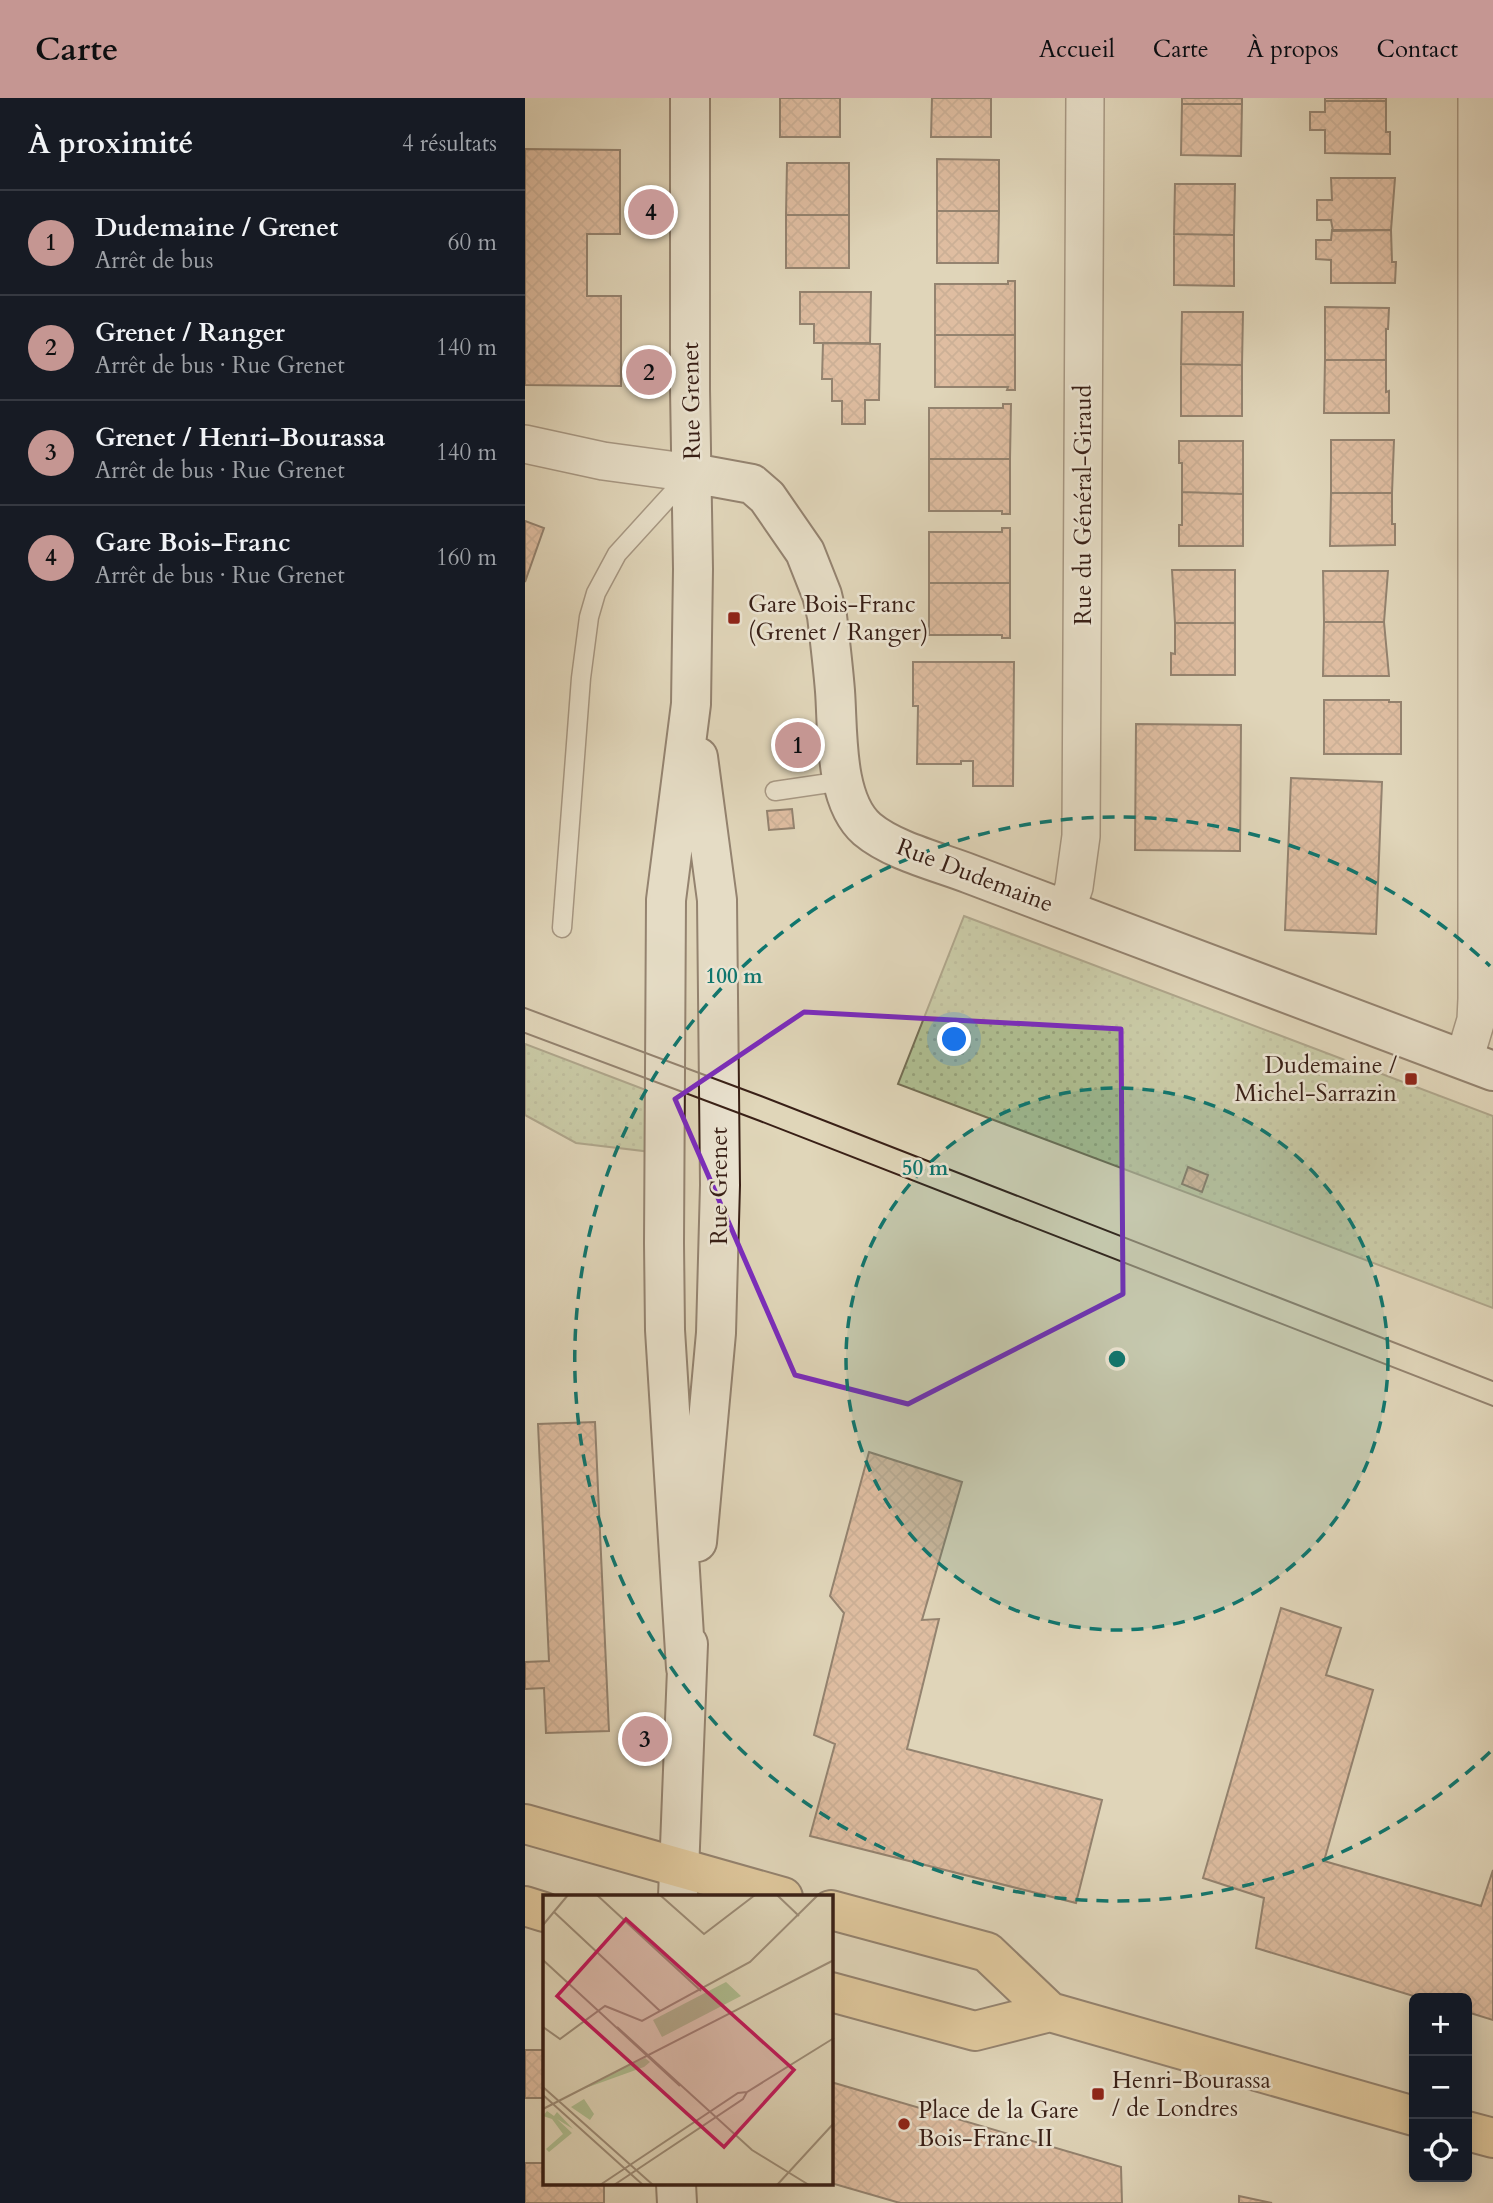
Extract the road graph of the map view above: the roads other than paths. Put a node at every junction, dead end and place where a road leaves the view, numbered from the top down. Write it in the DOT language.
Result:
graph roads {
  1 [pos="690,98"];
  2 [pos="1085,98"];
  3 [pos="1477,98"];
  4 [pos="525,444"];
  5 [pos="692,472"];
  6 [pos="691,704"];
  7 [pos="843,781"];
  8 [pos="775,791"];
  9 [pos="1066,910"];
  10 [pos="562,928"];
  11 [pos="1478,1066"];
  12 [pos="686,1668"];
  13 [pos="525,1824"];
  14 [pos="678,1881"];
  15 [pos="770,1895"];
  16 [pos="525,1906"];
  17 [pos="833,1911"];
  18 [pos="543,1912"];
  19 [pos="833,1993"];
  20 [pos="1050,2012"];
  21 [pos="1409,2115"];
  22 [pos="1472,2132"];
  23 [pos="1493,2138"];
  1 -- 5 [label="street, Rue Grenet"];
  2 -- 9 [label="street, Rue du Général-Giraud"];
  3 -- 11 [label="street"];
  4 -- 5 [label="street"];
  5 -- 6 [label="street, Rue Grenet"];
  5 -- 7 [label="street, Rue Dudemaine"];
  5 -- 10 [label="lane"];
  6 -- 12 [label="street, Rue Grenet"];
  6 -- 12 [label="street, Rue Grenet"];
  7 -- 8 [label="lane"];
  7 -- 9 [label="street, Rue Dudemaine"];
  9 -- 11 [label="street, Rue Dudemaine"];
  12 -- 14 [label="street, Rue Grenet"];
  13 -- 14 [label="main road"];
  14 -- 15 [label="main road"];
  16 -- 18 [label="main road"];
  17 -- 20 [label="main road"];
  19 -- 20 [label="main road"];
  20 -- 21 [label="main road"];
  22 -- 23 [label="main road"];
}
